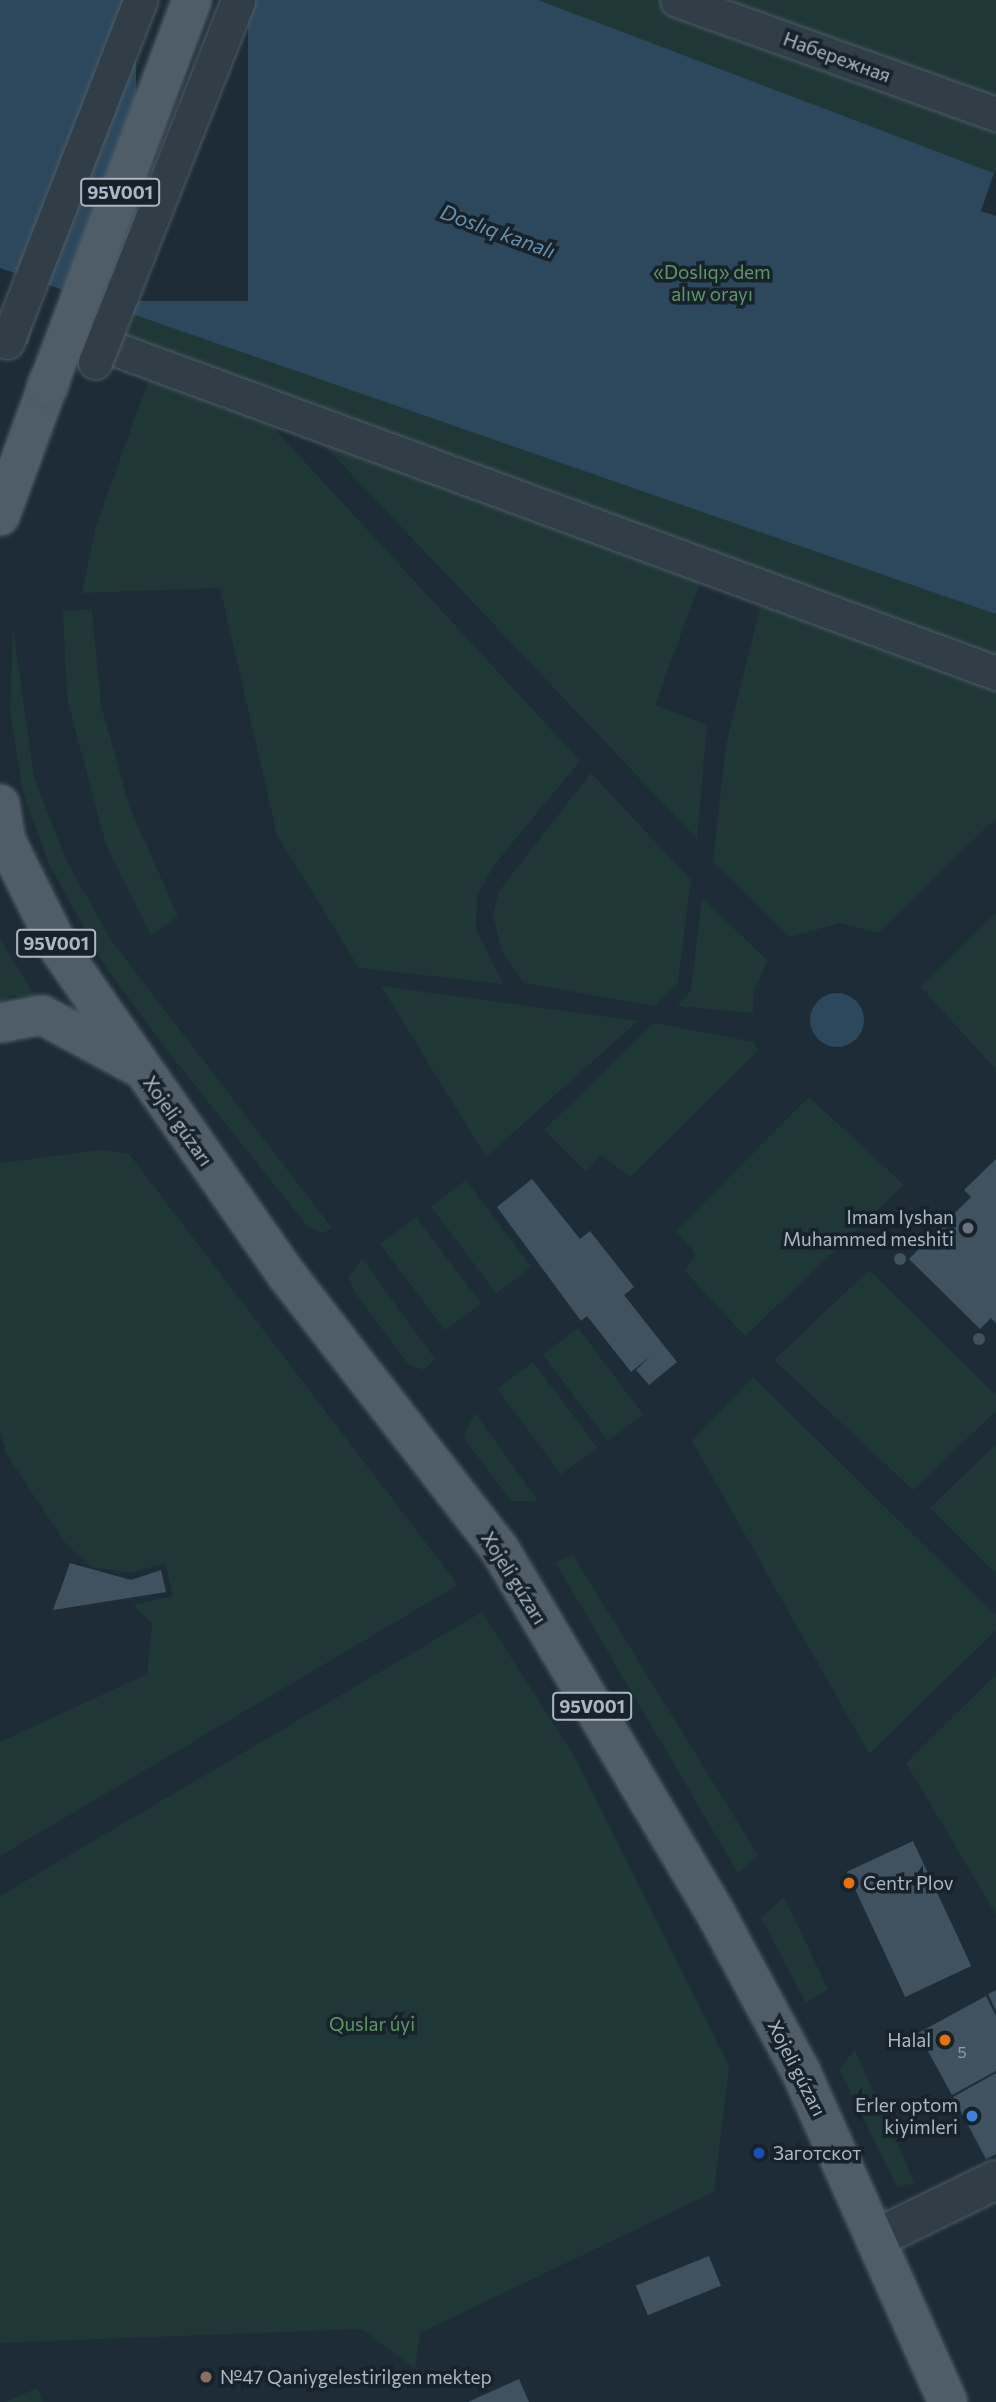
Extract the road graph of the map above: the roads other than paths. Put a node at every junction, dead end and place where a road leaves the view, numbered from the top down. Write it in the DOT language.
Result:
graph roads {
  1 [pos="140,0"];
  2 [pos="192,0"];
  3 [pos="238,0"];
  4 [pos="677,0"];
  5 [pos="996,114"];
  6 [pos="4,341"];
  7 [pos="2,499"];
  8 [pos="996,673"];
  9 [pos="0,804"];
  10 [pos="0,1023"];
  11 [pos="140,1068"];
  12 [pos="996,2180"];
  13 [pos="877,2238"];
  14 [pos="948,2402"];
  1 -- 6 [label="street, bridge"];
  2 -- 7 [label="main road, 95V001, bridge"];
  3 -- 8 [label="street, bridge"];
  4 -- 5 [label="street, Набережная"];
  9 -- 11 [label="main road, Xojeli gúzarı / 95V001"];
  10 -- 11 [label="main road"];
  11 -- 13 [label="main road, Xojeli gúzarı / 95V001"];
  12 -- 13 [label="street"];
  13 -- 14 [label="main road, Xojeli gúzarı / 95V001"];
}
